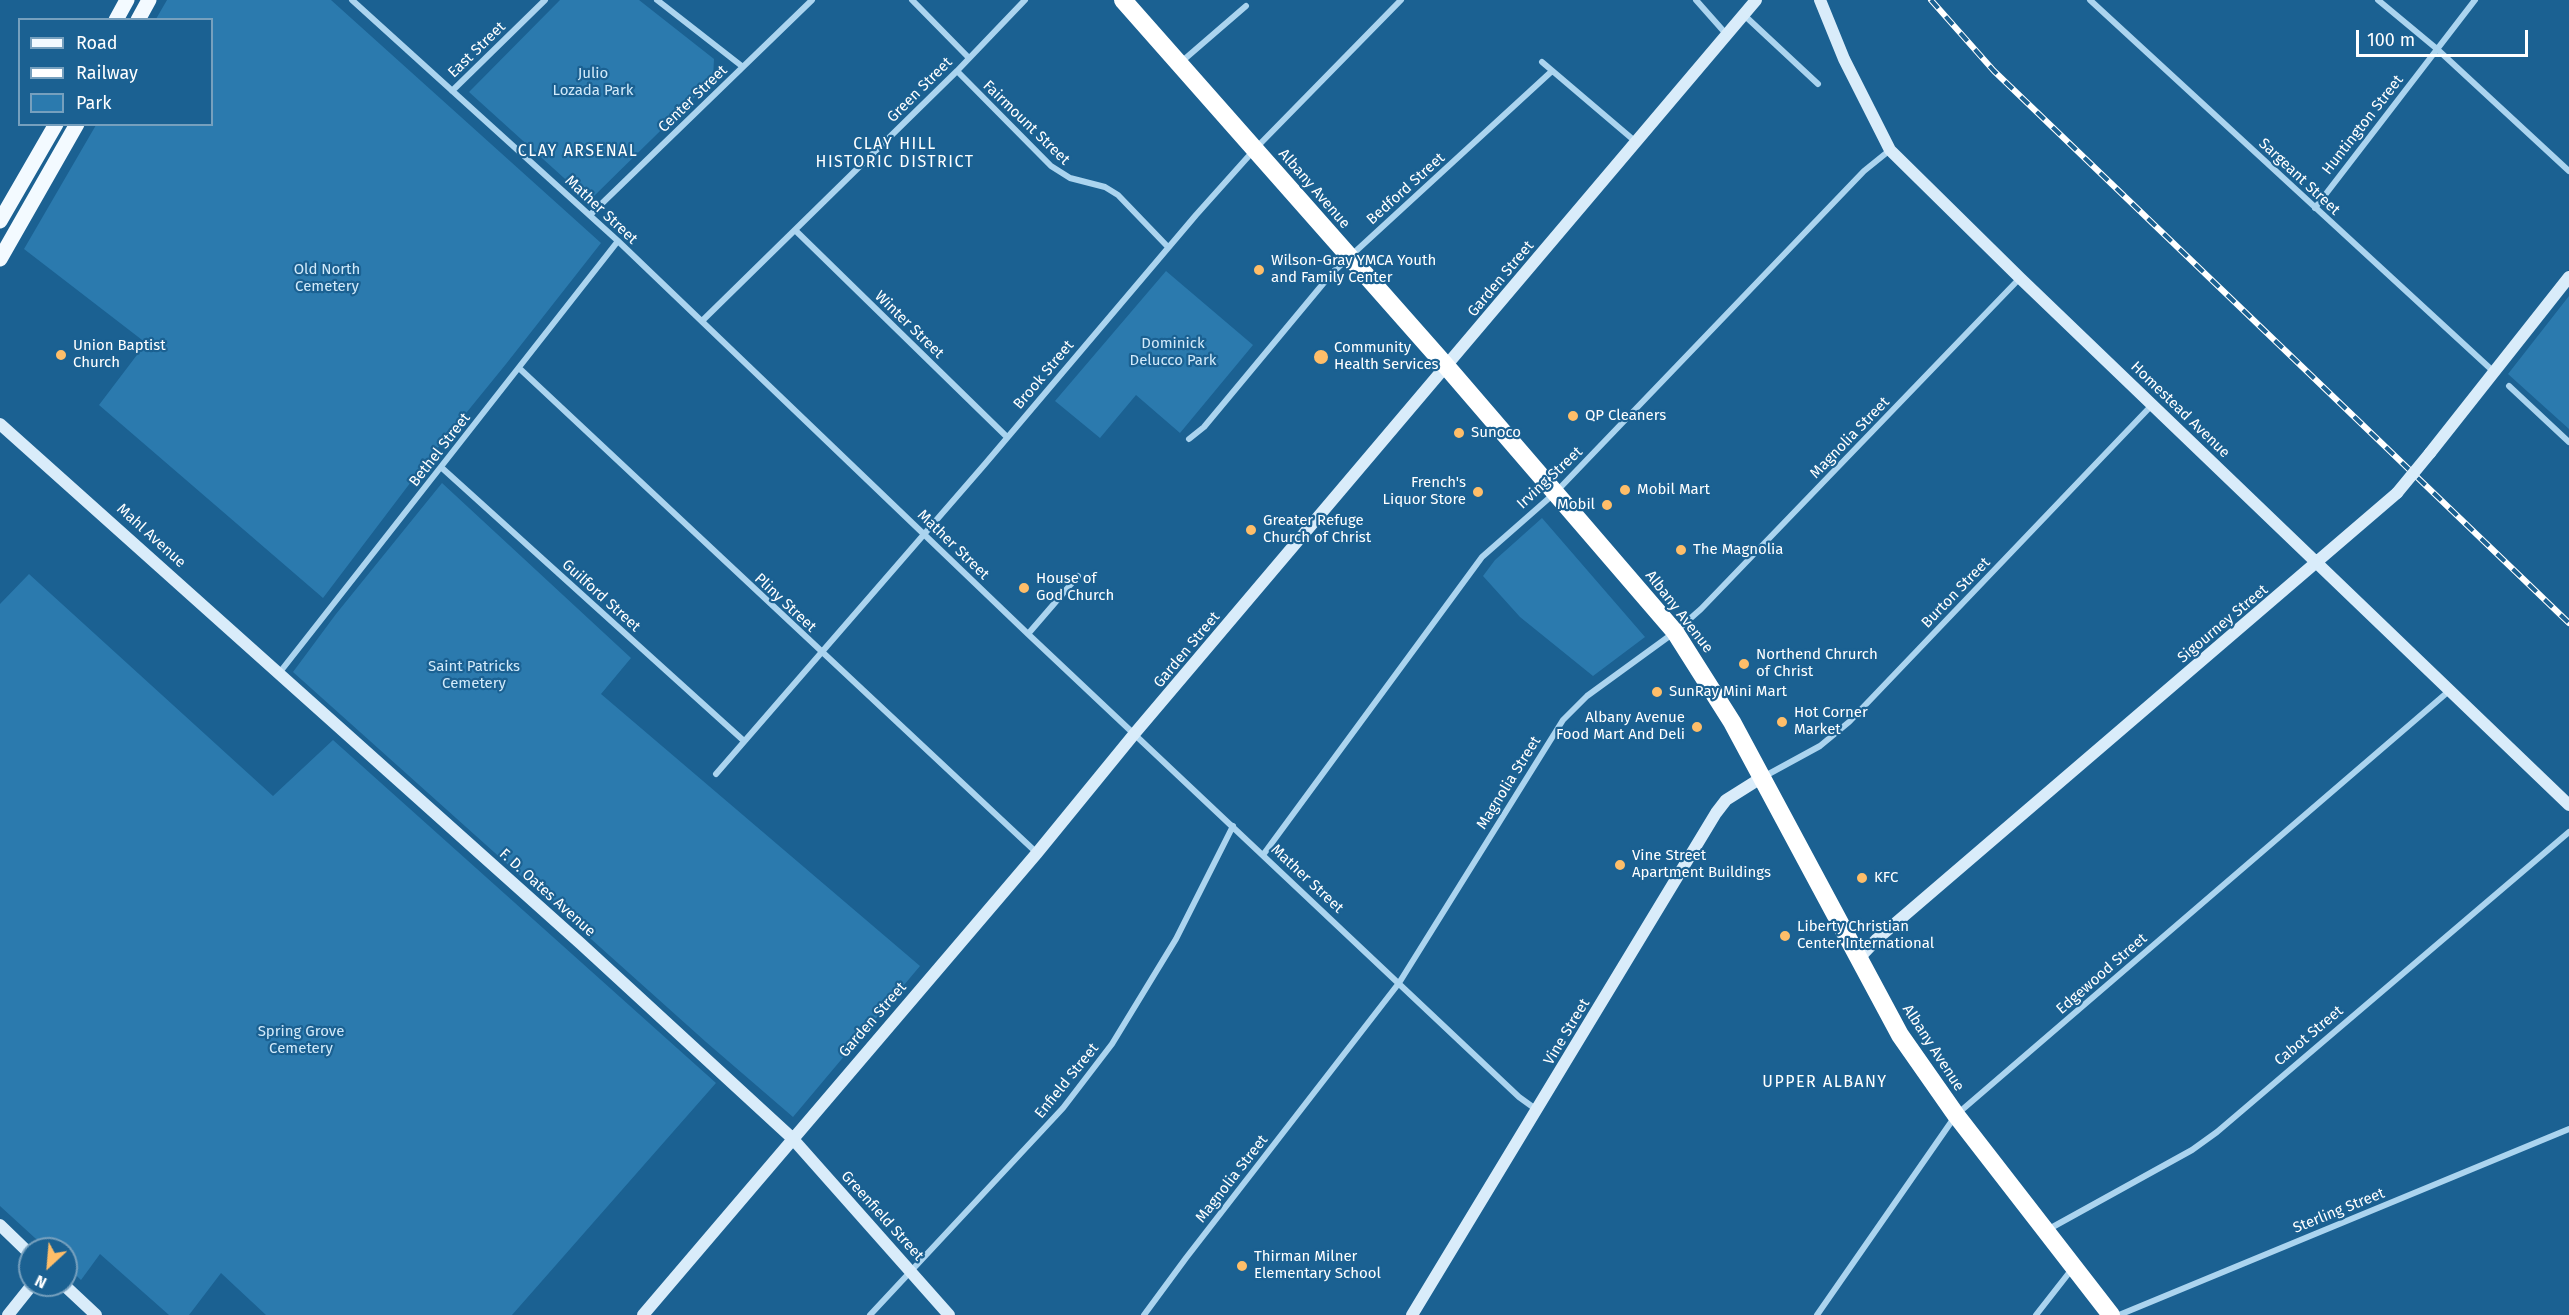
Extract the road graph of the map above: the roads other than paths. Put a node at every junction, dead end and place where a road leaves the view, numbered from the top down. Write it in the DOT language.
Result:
graph roads {
  1 [pos="127,0"];
  2 [pos="149,0"];
  3 [pos="351,0"];
  4 [pos="545,0"];
  5 [pos="657,0"];
  6 [pos="812,0"];
  7 [pos="912,0"];
  8 [pos="1025,0"];
  9 [pos="1123,0"];
  10 [pos="1401,0"];
  11 [pos="1696,0"];
  12 [pos="1810,0"];
  13 [pos="1820,0"];
  14 [pos="2090,0"];
  15 [pos="2378,0"];
  16 [pos="2475,0"];
  17 [pos="1757,1"];
  18 [pos="1246,6"];
  19 [pos="1826,14"];
  20 [pos="1744,15"];
  21 [pos="117,18"];
  22 [pos="139,18"];
  23 [pos="1727,35"];
  24 [pos="2438,49"];
  25 [pos="969,58"];
  26 [pos="1542,62"];
  27 [pos="1179,63"];
  28 [pos="743,68"];
  29 [pos="1552,71"];
  30 [pos="957,72"];
  31 [pos="1818,84"];
  32 [pos="452,91"];
  33 [pos="55,126"];
  34 [pos="76,126"];
  35 [pos="1636,142"];
  36 [pos="1255,149"];
  37 [pos="1890,150"];
  38 [pos="2569,171"];
  39 [pos="2315,208"];
  40 [pos="590,215"];
  41 [pos="0,221"];
  42 [pos="795,231"];
  43 [pos="618,241"];
  44 [pos="1168,247"];
  45 [pos="1349,257"];
  46 [pos="0,259"];
  47 [pos="2569,277"];
  48 [pos="2020,278"];
  49 [pos="702,321"];
  50 [pos="1447,367"];
  51 [pos="519,368"];
  52 [pos="2493,372"];
  53 [pos="2509,386"];
  54 [pos="2152,405"];
  55 [pos="0,424"];
  56 [pos="1007,437"];
  57 [pos="1189,439"];
  58 [pos="2569,442"];
  59 [pos="442,468"];
  60 [pos="1556,492"];
  61 [pos="924,534"];
  62 [pos="2317,563"];
  63 [pos="1078,576"];
  64 [pos="1675,632"];
  65 [pos="1028,634"];
  66 [pos="821,653"];
  67 [pos="280,672"];
  68 [pos="2449,691"];
  69 [pos="1135,733"];
  70 [pos="744,741"];
  71 [pos="716,774"];
  72 [pos="1761,778"];
  73 [pos="2569,806"];
  74 [pos="1233,826"];
  75 [pos="2569,832"];
  76 [pos="1036,853"];
  77 [pos="1263,855"];
  78 [pos="1859,958"];
  79 [pos="1399,983"];
  80 [pos="1537,1110"];
  81 [pos="1956,1115"];
  82 [pos="2569,1129"];
  83 [pos="792,1138"];
  84 [pos="0,1225"];
  85 [pos="2046,1230"];
  86 [pos="18,1242"];
  87 [pos="2074,1266"];
  88 [pos="912,1271"];
  89 [pos="23,1297"];
  90 [pos="77,1297"];
  91 [pos="9,1315"];
  92 [pos="96,1315"];
  93 [pos="643,1315"];
  94 [pos="870,1315"];
  95 [pos="949,1315"];
  96 [pos="1144,1315"];
  97 [pos="1412,1315"];
  98 [pos="1817,1315"];
  99 [pos="2036,1315"];
  100 [pos="2111,1315"];
  101 [pos="2119,1315"];
  1 -- 21 [label="main road"];
  2 -- 22 [label="main road"];
  3 -- 32 [label="street, Mather Street"];
  4 -- 32 [label="street, East Street"];
  5 -- 28 [label="street"];
  6 -- 28 [label="street, Center Street"];
  7 -- 25 [label="street"];
  8 -- 25 [label="street, Green Street"];
  9 -- 27 [label="highway, Albany Avenue"];
  10 -- 36 [label="street, Brook Street"];
  11 -- 23 [label="street"];
  12 -- 19 [label="street"];
  13 -- 19 [label="street, Homestead Avenue"];
  14 -- 39 [label="street, Sargeant Street"];
  15 -- 24 [label="street"];
  16 -- 24 [label="street, Huntington Street"];
  17 -- 20 [label="street, Garden Street"];
  18 -- 27 [label="street"];
  19 -- 37 [label="street, Homestead Avenue"];
  20 -- 23 [label="street, Garden Street"];
  20 -- 31 [label="street"];
  23 -- 35 [label="street, Garden Street"];
  24 -- 38 [label="street"];
  24 -- 39 [label="street, Huntington Street"];
  25 -- 30 [label="street, Green Street"];
  26 -- 29 [label="street"];
  27 -- 36 [label="highway, Albany Avenue"];
  28 -- 40 [label="street, Center Street"];
  29 -- 35 [label="street"];
  29 -- 45 [label="street, Bedford Street"];
  30 -- 42 [label="street, Green Street"];
  30 -- 44 [label="street, Fairmount Street"];
  32 -- 40 [label="street, Mather Street"];
  33 -- 41 [label="main road"];
  34 -- 46 [label="main road"];
  35 -- 50 [label="street, Garden Street"];
  36 -- 44 [label="street, Brook Street"];
  36 -- 45 [label="highway, Albany Avenue"];
  37 -- 48 [label="street, Homestead Avenue"];
  37 -- 60 [label="street, Irving Street"];
  39 -- 52 [label="street, Sargeant Street"];
  40 -- 43 [label="street, Mather Street"];
  42 -- 49 [label="street, Green Street"];
  42 -- 56 [label="street, Winter Street"];
  43 -- 49 [label="street, Mather Street"];
  43 -- 51 [label="street, Bethel Street"];
  44 -- 56 [label="street, Brook Street"];
  45 -- 50 [label="highway, Albany Avenue"];
  45 -- 57 [label="street, Bedford Street"];
  47 -- 52 [label="street, Sigourney Street"];
  48 -- 54 [label="street, Homestead Avenue"];
  48 -- 64 [label="street, Magnolia Street"];
  49 -- 61 [label="street, Mather Street"];
  50 -- 60 [label="highway, Albany Avenue"];
  50 -- 69 [label="street, Garden Street"];
  51 -- 59 [label="street, Bethel Street"];
  51 -- 66 [label="street, Pliny Street"];
  52 -- 62 [label="street, Sigourney Street, bridge"];
  53 -- 58 [label="street"];
  54 -- 62 [label="street, Homestead Avenue"];
  54 -- 72 [label="street, Burton Street"];
  55 -- 67 [label="street, Mahl Avenue"];
  56 -- 61 [label="street, Brook Street"];
  59 -- 67 [label="street, Bethel Street"];
  59 -- 70 [label="street, Guilford Street"];
  60 -- 64 [label="highway, Albany Avenue"];
  60 -- 77 [label="street, Irving Street"];
  61 -- 65 [label="street, Mather Street"];
  61 -- 66 [label="street, Brook Street"];
  62 -- 68 [label="street, Homestead Avenue"];
  62 -- 78 [label="street, Sigourney Street"];
  63 -- 65 [label="street"];
  64 -- 72 [label="highway, Albany Avenue"];
  64 -- 79 [label="street, Magnolia Street"];
  65 -- 69 [label="street, Mather Street"];
  66 -- 70 [label="street, Brook Street"];
  66 -- 76 [label="street, Pliny Street"];
  67 -- 83 [label="street, F. D. Oates Avenue"];
  68 -- 73 [label="street, Homestead Avenue"];
  68 -- 81 [label="street, Edgewood Street"];
  69 -- 74 [label="street, Mather Street"];
  69 -- 76 [label="street, Garden Street"];
  70 -- 71 [label="street, Brook Street"];
  72 -- 78 [label="highway, Albany Avenue"];
  72 -- 80 [label="street, Vine Street"];
  74 -- 77 [label="street, Mather Street"];
  74 -- 88 [label="street, Enfield Street"];
  75 -- 85 [label="street, Cabot Street"];
  76 -- 83 [label="street, Garden Street"];
  77 -- 79 [label="street, Mather Street"];
  78 -- 81 [label="highway, Albany Avenue"];
  79 -- 80 [label="street, Mather Street"];
  79 -- 96 [label="street, Magnolia Street"];
  80 -- 97 [label="street, Vine Street"];
  81 -- 85 [label="highway, Albany Avenue"];
  81 -- 98 [label="street, Edgewood Street"];
  82 -- 101 [label="street, Sterling Street"];
  83 -- 88 [label="street, Greenfield Street"];
  83 -- 93 [label="street, Garden Street"];
  84 -- 86 [label="street"];
  85 -- 87 [label="highway, Albany Avenue"];
  87 -- 99 [label="street"];
  87 -- 100 [label="highway, Albany Avenue"];
  88 -- 94 [label="street, Enfield Street"];
  88 -- 95 [label="street, Greenfield Street"];
  89 -- 91 [label="street"];
  90 -- 92 [label="street"];
}
